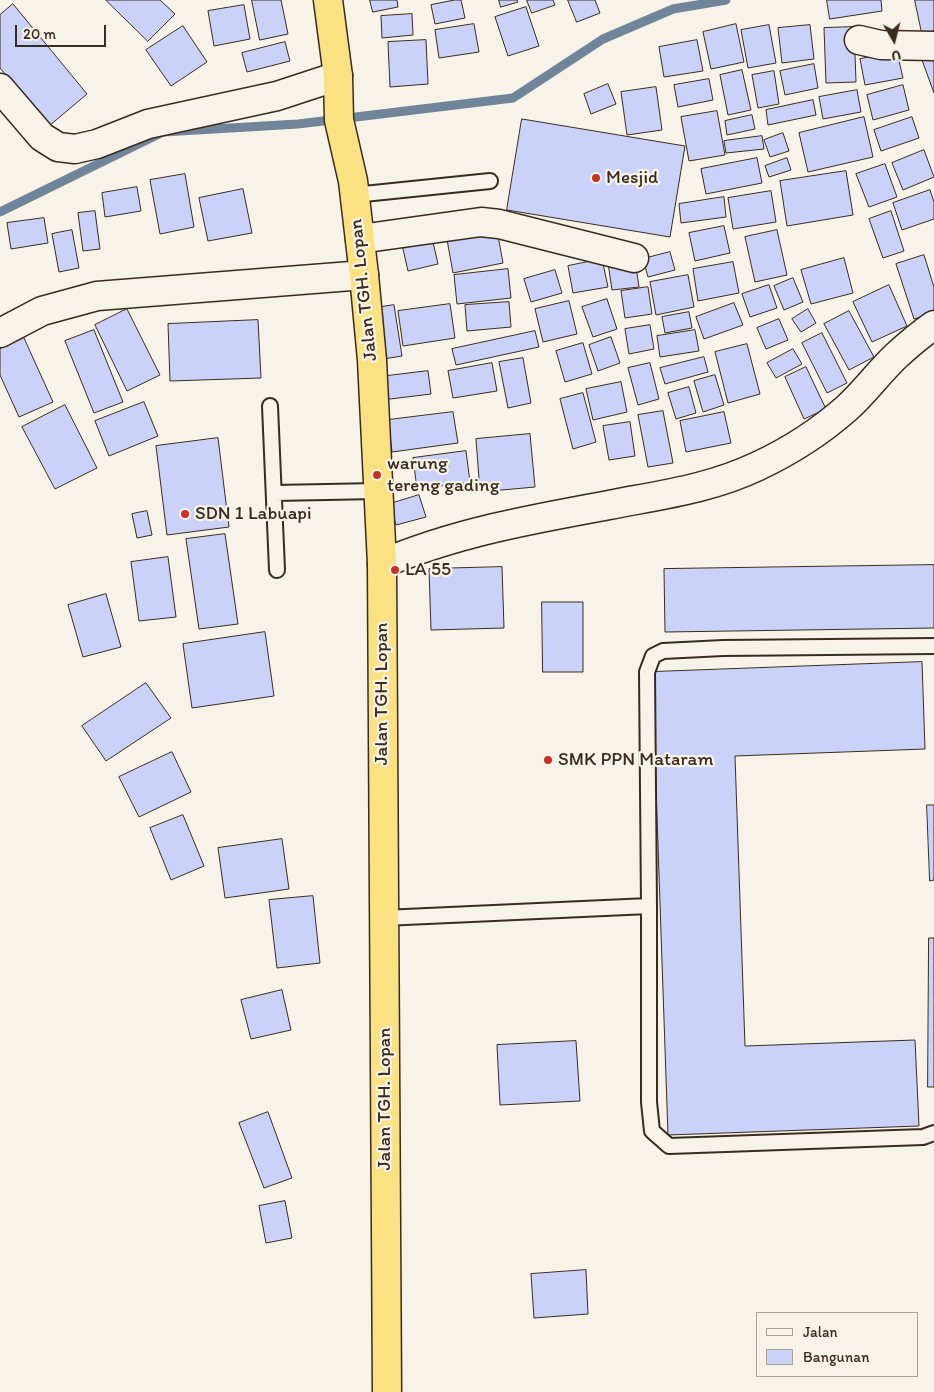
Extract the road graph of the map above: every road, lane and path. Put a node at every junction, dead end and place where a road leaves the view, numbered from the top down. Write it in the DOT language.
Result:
graph roads {
  1 [pos="328,0"];
  2 [pos="858,40"];
  3 [pos="934,46"];
  4 [pos="338,76"];
  5 [pos="0,88"];
  6 [pos="490,181"];
  7 [pos="353,188"];
  8 [pos="360,240"];
  9 [pos="634,258"];
  10 [pos="364,275"];
  11 [pos="934,325"];
  12 [pos="0,333"];
  13 [pos="270,406"];
  14 [pos="378,491"];
  15 [pos="274,493"];
  16 [pos="382,564"];
  17 [pos="277,570"];
  18 [pos="934,646"];
  19 [pos="649,906"];
  20 [pos="383,918"];
  21 [pos="934,1133"];
  22 [pos="386,1392"];
  1 -- 4 [label="highway, Jalan TGH. Lopan"];
  2 -- 3 [label="street"];
  4 -- 5 [label="street"];
  4 -- 7 [label="highway, Jalan TGH. Lopan"];
  6 -- 7 [label="lane"];
  7 -- 8 [label="highway, Jalan TGH. Lopan"];
  8 -- 9 [label="street"];
  8 -- 10 [label="highway, Jalan TGH. Lopan"];
  10 -- 12 [label="street"];
  10 -- 14 [label="highway, Jalan TGH. Lopan"];
  11 -- 16 [label="street"];
  13 -- 15 [label="lane"];
  14 -- 15 [label="lane"];
  14 -- 16 [label="highway, Jalan TGH. Lopan"];
  15 -- 17 [label="lane"];
  16 -- 20 [label="highway, Jalan TGH. Lopan"];
  18 -- 19 [label="lane"];
  19 -- 20 [label="lane"];
  19 -- 21 [label="lane"];
  20 -- 22 [label="highway, Jalan TGH. Lopan"];
}
